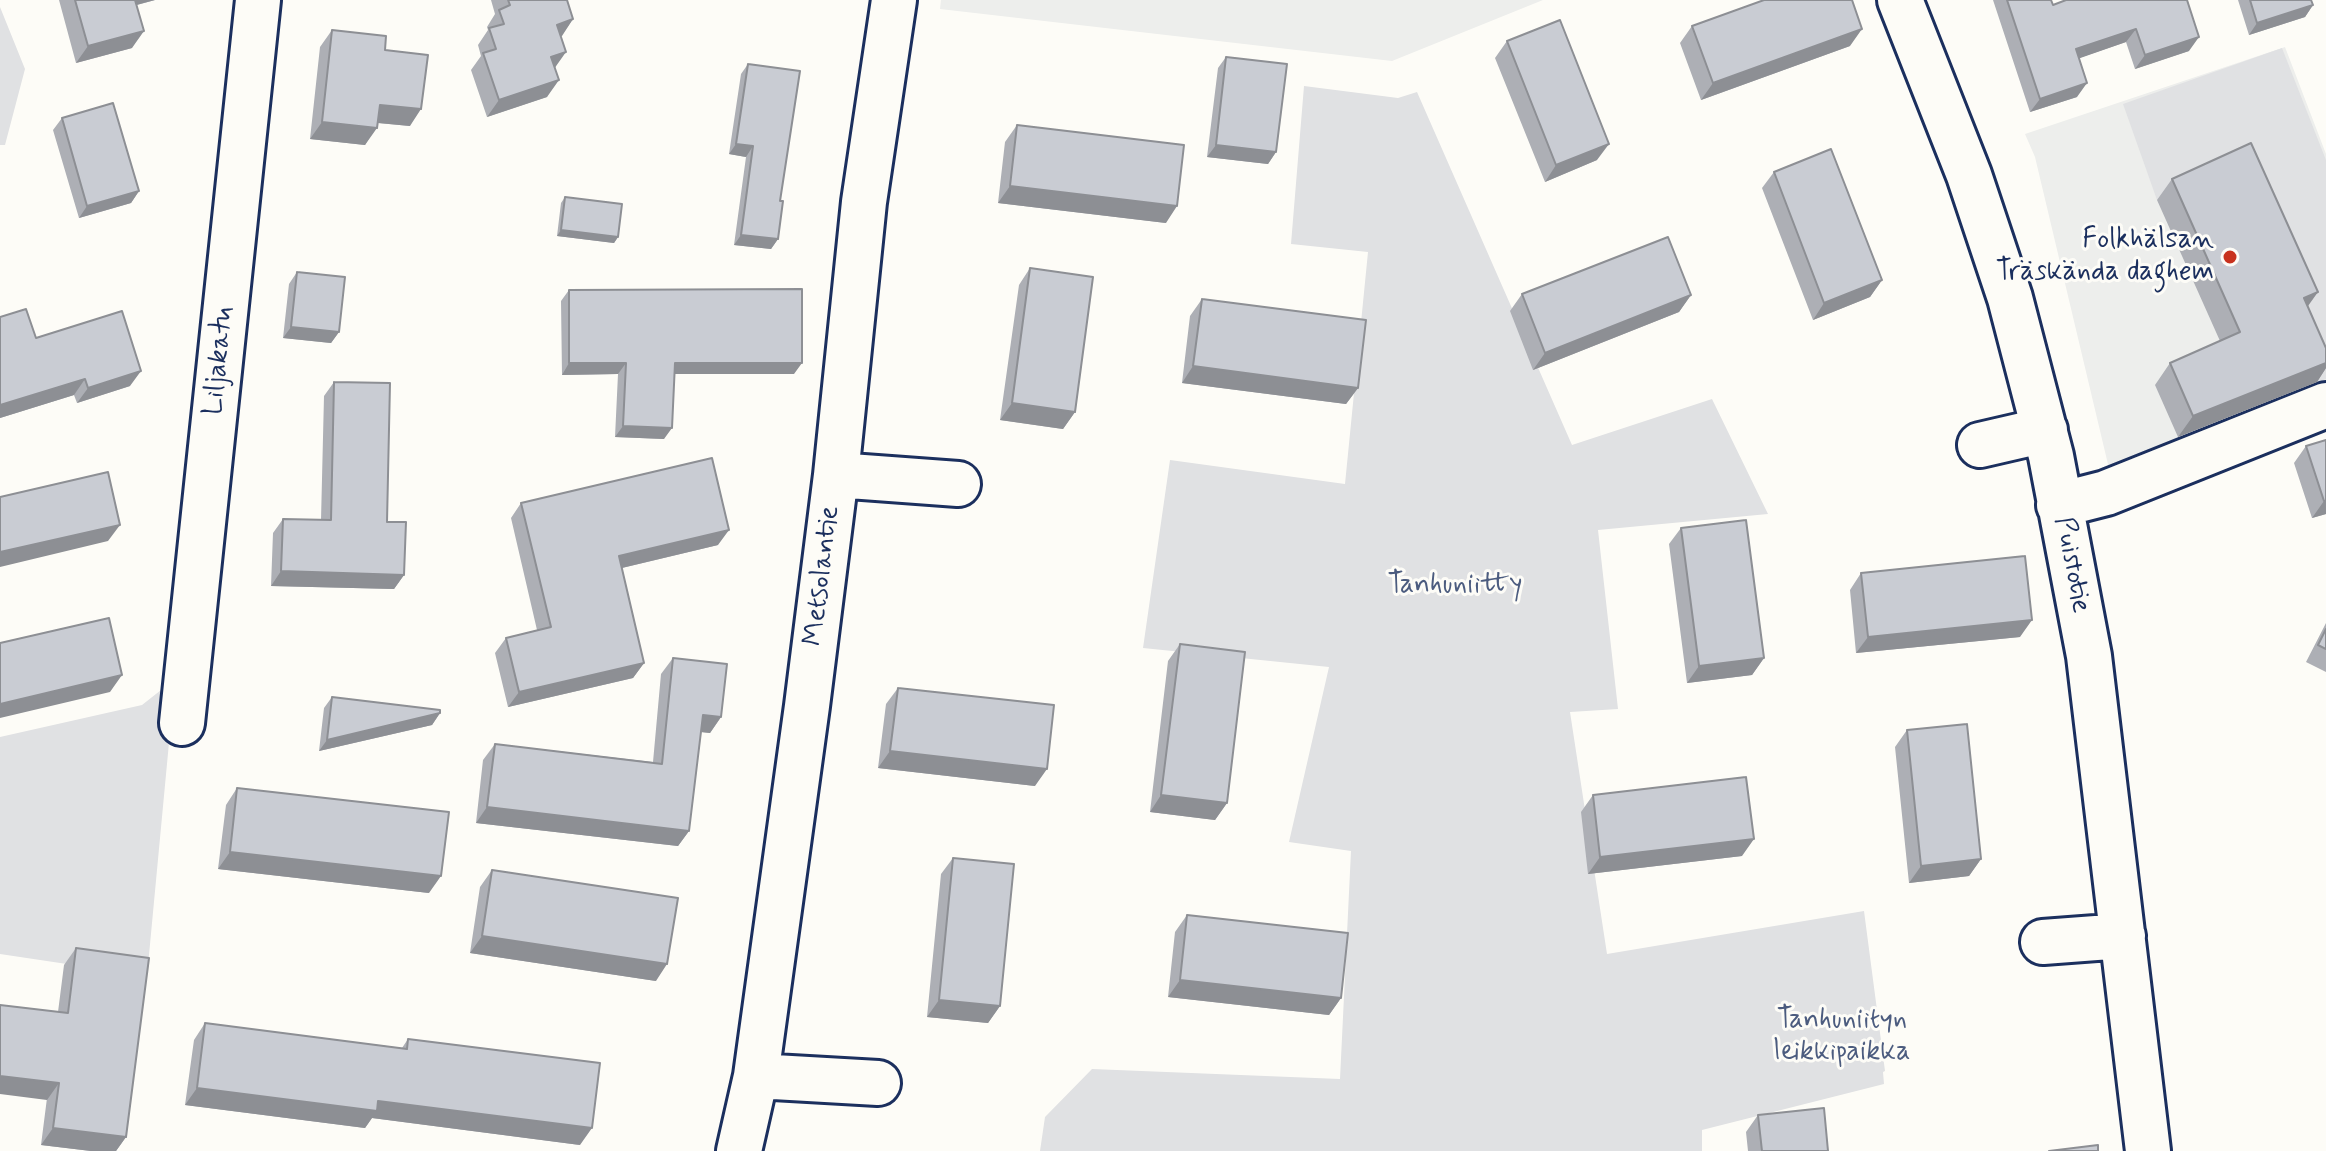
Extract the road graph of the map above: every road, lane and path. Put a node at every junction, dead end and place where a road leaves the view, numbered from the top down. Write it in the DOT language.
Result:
graph roads {
  1 [pos="258,0"];
  2 [pos="894,0"];
  3 [pos="1900,0"];
  4 [pos="2326,405"];
  5 [pos="2045,430"];
  6 [pos="1980,445"];
  7 [pos="836,475"];
  8 [pos="958,484"];
  9 [pos="2059,505"];
  10 [pos="182,723"];
  11 [pos="2123,936"];
  12 [pos="2043,942"];
  13 [pos="756,1076"];
  14 [pos="878,1083"];
  15 [pos="739,1151"];
  16 [pos="2148,1151"];
  1 -- 10 [label="street, Liljakatu"];
  2 -- 7 [label="street, Metsolantie"];
  3 -- 5 [label="street, Puistotie"];
  4 -- 9 [label="street"];
  5 -- 6 [label="street"];
  5 -- 9 [label="street, Puistotie"];
  7 -- 8 [label="street"];
  7 -- 13 [label="street, Metsolantie"];
  9 -- 11 [label="street, Puistotie"];
  11 -- 12 [label="street"];
  11 -- 16 [label="street, Puistotie"];
  13 -- 14 [label="street"];
  13 -- 15 [label="street, Metsolantie"];
}
